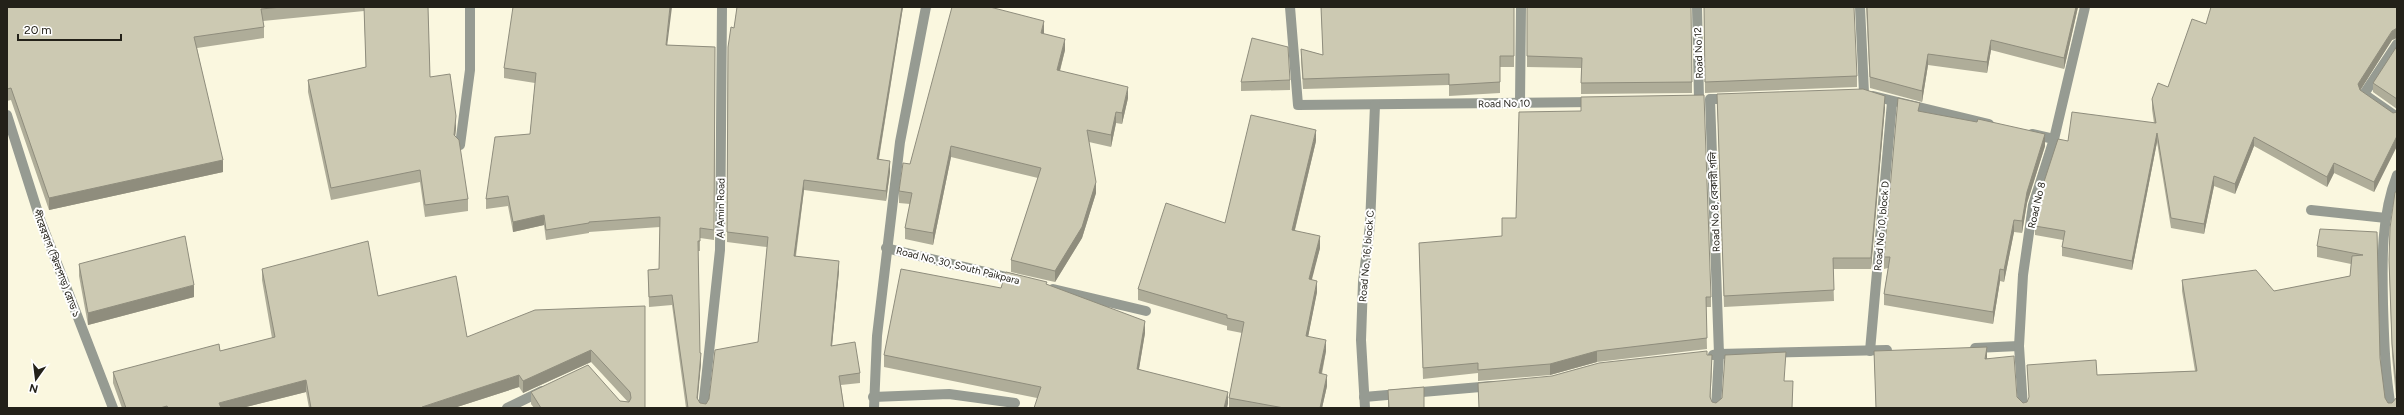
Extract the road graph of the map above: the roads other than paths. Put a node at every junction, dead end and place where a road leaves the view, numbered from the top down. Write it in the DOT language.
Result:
graph roads {
  1 [pos="470,7"];
  2 [pos="722,7"];
  3 [pos="926,7"];
  4 [pos="1290,7"];
  5 [pos="1521,7"];
  6 [pos="1697,7"];
  7 [pos="1860,7"];
  8 [pos="2085,7"];
  9 [pos="2397,44"];
  10 [pos="1741,98"];
  11 [pos="1710,99"];
  12 [pos="1685,100"];
  13 [pos="1699,100"];
  14 [pos="1520,102"];
  15 [pos="1604,102"];
  16 [pos="1892,102"];
  17 [pos="1375,105"];
  18 [pos="7,115"];
  19 [pos="2397,117"];
  20 [pos="2000,127"];
  21 [pos="2023,132"];
  22 [pos="2054,139"];
  23 [pos="460,145"];
  24 [pos="2397,175"];
  25 [pos="2311,210"];
  26 [pos="2386,218"];
  27 [pos="886,248"];
  28 [pos="1031,283"];
  29 [pos="1046,287"];
  30 [pos="1146,311"];
  31 [pos="2019,346"];
  32 [pos="1964,348"];
  33 [pos="1894,350"];
  34 [pos="1870,351"];
  35 [pos="1719,354"];
  36 [pos="1704,356"];
  37 [pos="1504,385"];
  38 [pos="548,388"];
  39 [pos="873,397"];
  40 [pos="1364,397"];
  41 [pos="1015,403"];
  42 [pos="113,408"];
  43 [pos="507,408"];
  44 [pos="703,408"];
  45 [pos="874,408"];
  46 [pos="1364,408"];
  47 [pos="1716,408"];
  48 [pos="2023,408"];
  49 [pos="2390,408"];
  1 -- 23 [label="street"];
  2 -- 44 [label="street, Al Amin Road"];
  3 -- 27 [label="street, Road No. 30, South Paikpara"];
  4 -- 17 [label="street, Road No 10"];
  5 -- 14 [label="street"];
  6 -- 13 [label="street, Road No 12"];
  7 -- 16 [label="street"];
  8 -- 22 [label="street, Road No 8"];
  9 -- 19 [label="street"];
  10 -- 11 [label="street"];
  11 -- 13 [label="street"];
  11 -- 35 [label="street, Road No 8, বেকারী গলি"];
  12 -- 13 [label="street"];
  14 -- 15 [label="street, Road No 10"];
  14 -- 17 [label="street, Road No 10"];
  16 -- 20 [label="street"];
  16 -- 34 [label="street, Road No 10, block D"];
  17 -- 40 [label="street, Road No. 16, block C"];
  18 -- 42 [label="street, পীরেরবাগ (ঝিলপাড়) রোড ১"];
  21 -- 22 [label="street"];
  22 -- 31 [label="street, Road No 8"];
  24 -- 26 [label="street"];
  25 -- 26 [label="street"];
  26 -- 49 [label="street"];
  27 -- 28 [label="street, Road No. 30, South Paikpara"];
  27 -- 39 [label="street, Road No. 30, South Paikpara"];
  29 -- 30 [label="street"];
  31 -- 32 [label="street"];
  31 -- 48 [label="street, Road No 8"];
  33 -- 34 [label="street"];
  34 -- 35 [label="street"];
  35 -- 36 [label="street"];
  35 -- 47 [label="street, Road No 8, বেকারী গলি"];
  37 -- 40 [label="street"];
  38 -- 43 [label="street"];
  39 -- 41 [label="street"];
  39 -- 45 [label="street, Road No. 30, South Paikpara"];
  40 -- 46 [label="street, Road No. 16, block C"];
}
